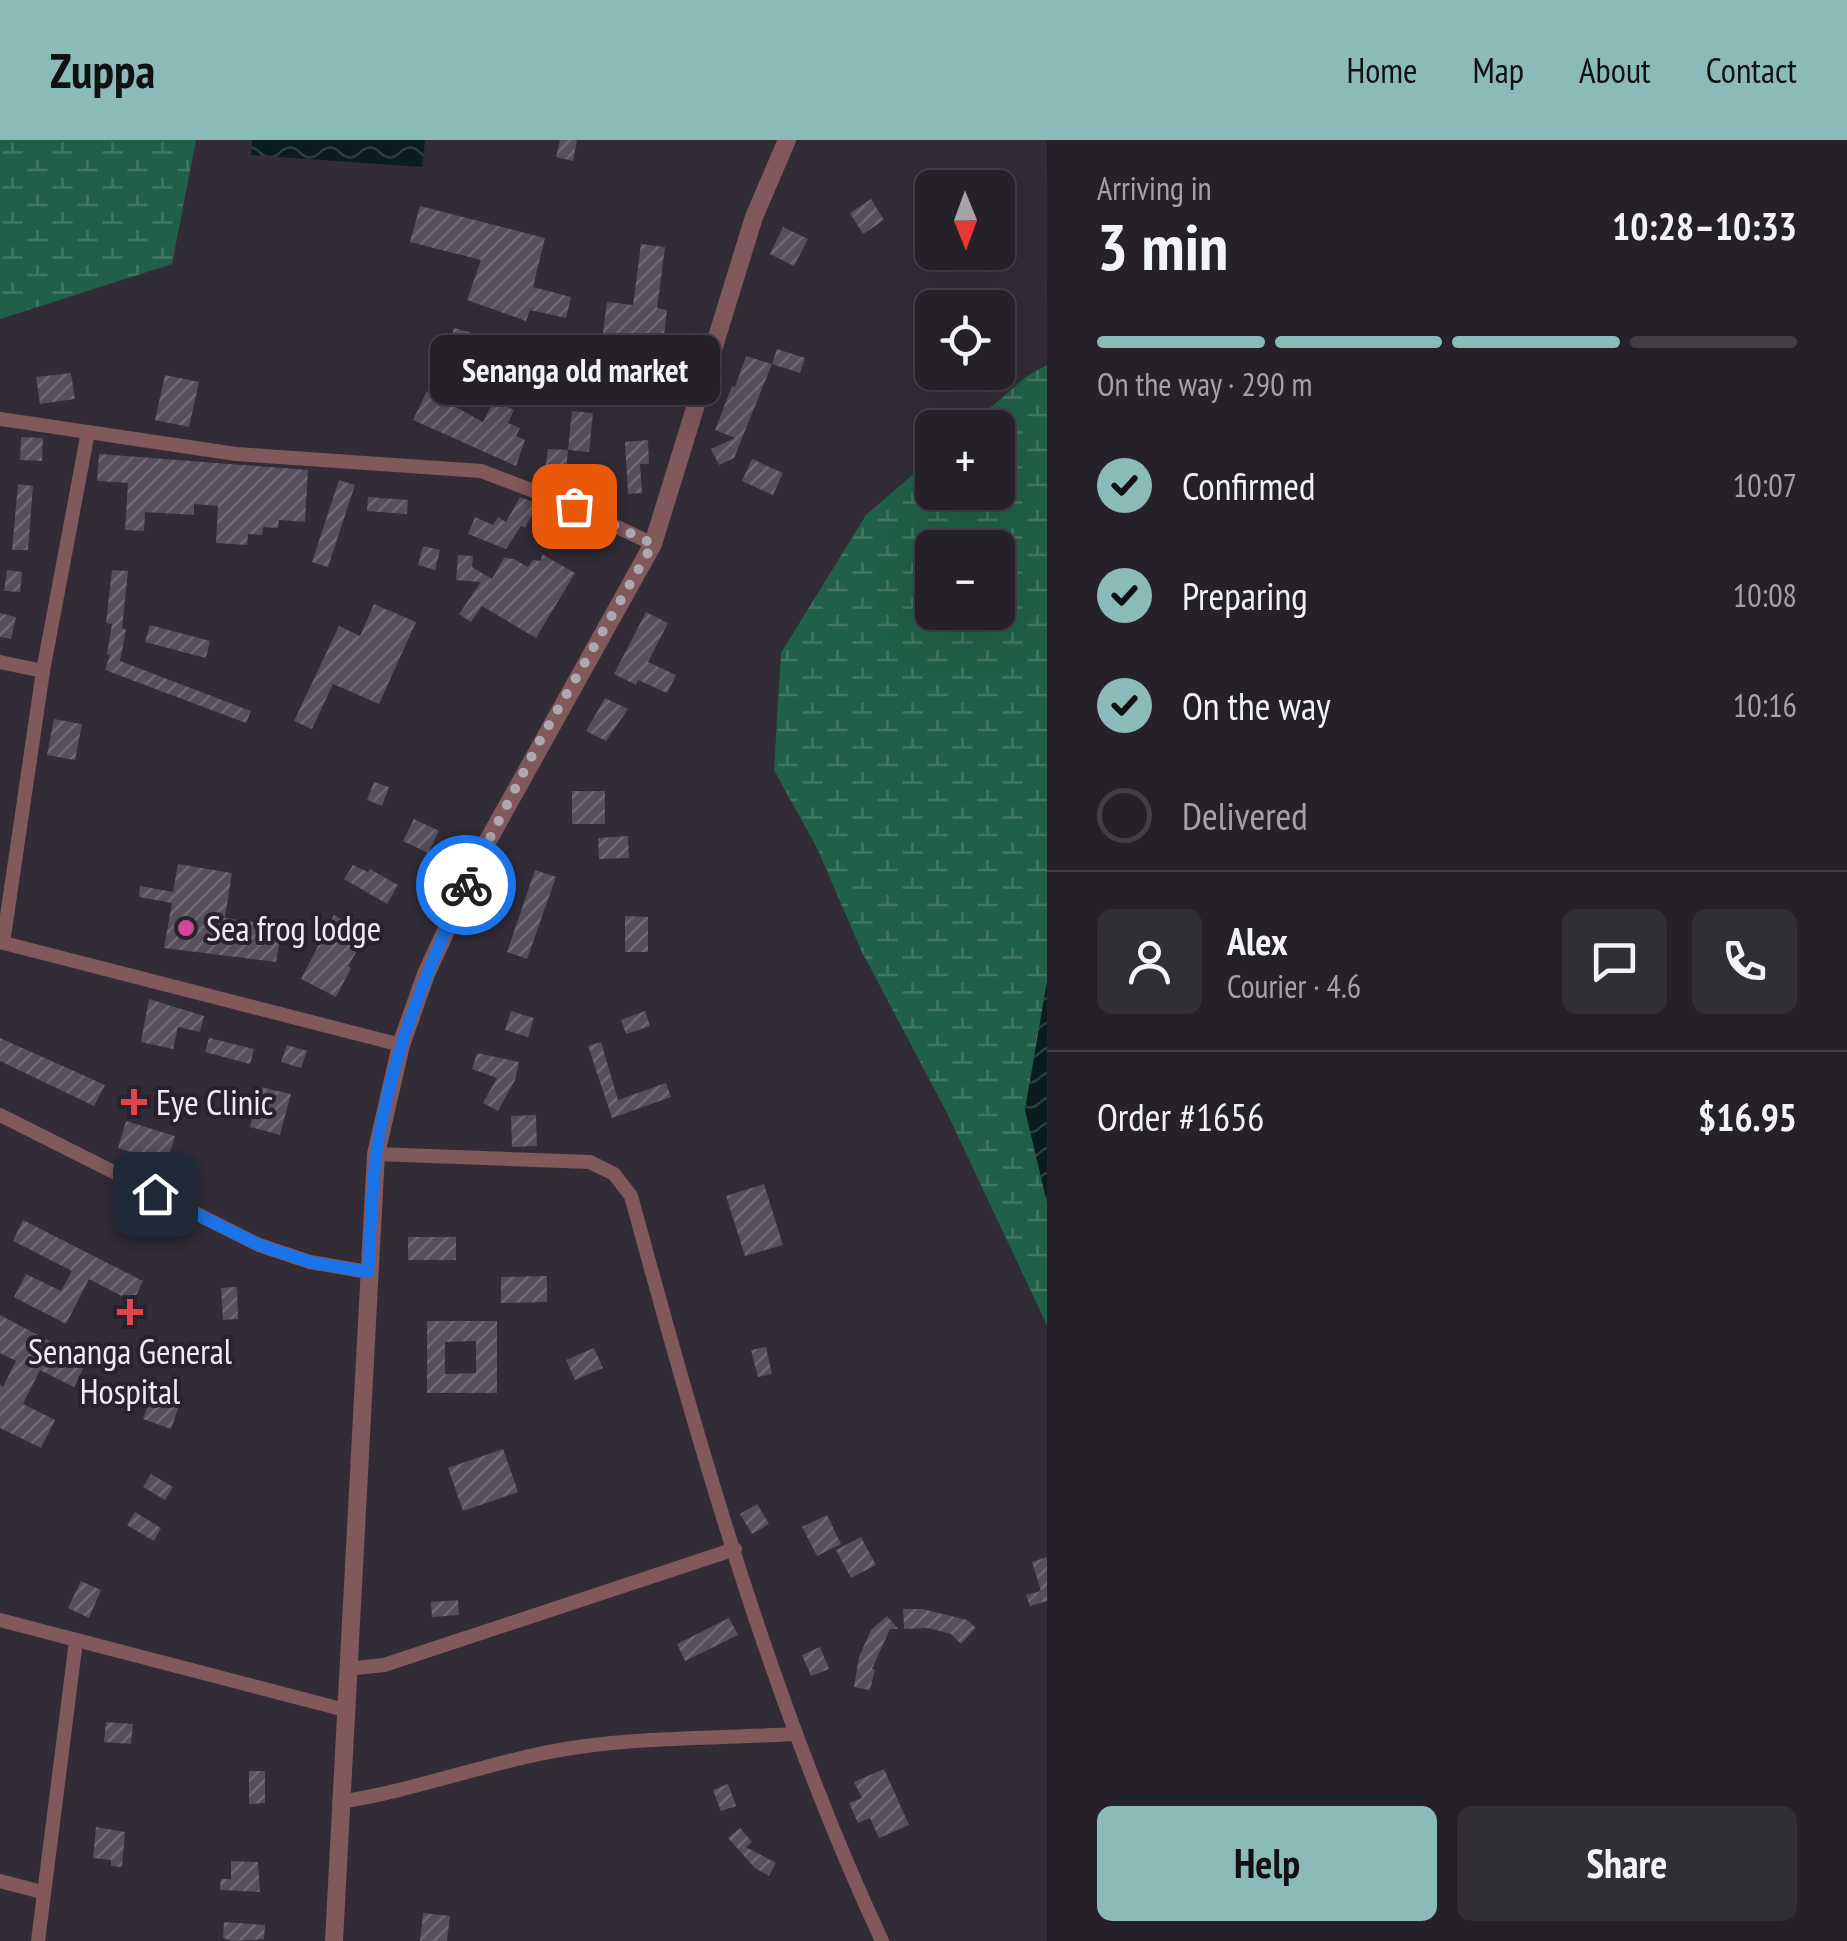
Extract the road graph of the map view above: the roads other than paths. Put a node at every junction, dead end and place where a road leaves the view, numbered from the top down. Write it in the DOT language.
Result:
graph roads {
  1 [pos="787,140"];
  2 [pos="0,418"];
  3 [pos="88,432"];
  4 [pos="653,544"];
  5 [pos="0,662"];
  6 [pos="44,670"];
  7 [pos="2,942"];
  8 [pos="400,1045"];
  9 [pos="0,1114"];
  10 [pos="376,1154"];
  11 [pos="368,1272"];
  12 [pos="735,1549"];
  13 [pos="0,1620"];
  14 [pos="76,1640"];
  15 [pos="347,1669"];
  16 [pos="345,1710"];
  17 [pos="796,1734"];
  18 [pos="339,1802"];
  19 [pos="0,1881"];
  20 [pos="42,1892"];
  21 [pos="38,1941"];
  22 [pos="334,1941"];
  23 [pos="882,1941"];
  1 -- 4 [label="street"];
  2 -- 3 [label="street"];
  3 -- 4 [label="street"];
  3 -- 6 [label="street"];
  4 -- 8 [label="street"];
  5 -- 6 [label="street"];
  6 -- 7 [label="street"];
  7 -- 8 [label="street"];
  8 -- 10 [label="street"];
  9 -- 11 [label="street"];
  10 -- 11 [label="street"];
  10 -- 12 [label="street"];
  11 -- 15 [label="street"];
  12 -- 15 [label="street"];
  12 -- 17 [label="street"];
  13 -- 14 [label="street"];
  14 -- 16 [label="street"];
  14 -- 20 [label="street"];
  15 -- 16 [label="street"];
  16 -- 18 [label="street"];
  17 -- 18 [label="street"];
  17 -- 23 [label="street"];
  18 -- 22 [label="street"];
  19 -- 20 [label="street"];
  20 -- 21 [label="street"];
}
